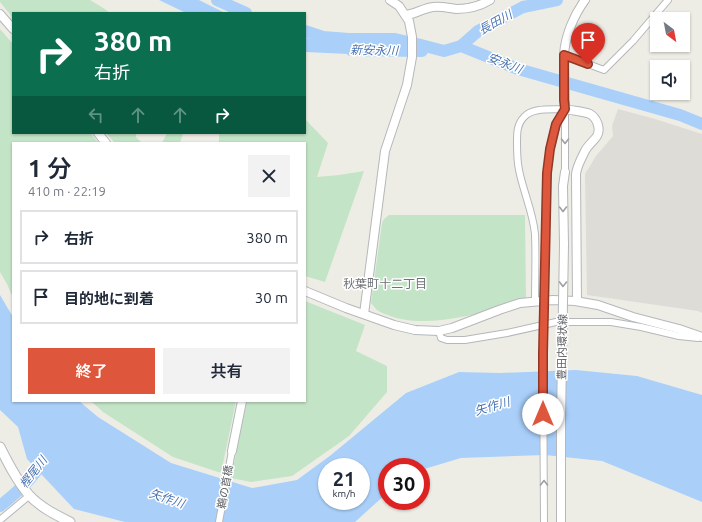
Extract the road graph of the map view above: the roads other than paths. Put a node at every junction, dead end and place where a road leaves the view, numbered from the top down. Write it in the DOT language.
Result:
graph roads {
  1 [pos="390,0"];
  2 [pos="490,0"];
  3 [pos="585,0"];
  4 [pos="668,0"];
  5 [pos="1,15"];
  6 [pos="406,15"];
  7 [pos="12,28"];
  8 [pos="564,55"];
  9 [pos="565,109"];
  10 [pos="99,134"];
  11 [pos="105,142"];
  12 [pos="565,172"];
  13 [pos="306,291"];
  14 [pos="535,301"];
  15 [pos="577,301"];
  16 [pos="364,314"];
  17 [pos="439,331"];
  18 [pos="702,338"];
  19 [pos="242,402"];
  20 [pos="1,451"];
  21 [pos="232,451"];
  22 [pos="27,492"];
  23 [pos="0,520"];
  24 [pos="70,522"];
  25 [pos="219,522"];
  26 [pos="544,522"];
  27 [pos="562,522"];
  1 -- 6 [label="street"];
  2 -- 6 [label="street"];
  3 -- 8 [label="street"];
  4 -- 8 [label="street"];
  5 -- 7 [label="street"];
  6 -- 16 [label="street"];
  8 -- 9 [label="street"];
  9 -- 12 [label="street, one-way"];
  9 -- 14 [label="street"];
  9 -- 15 [label="street"];
  26 -- 9 [label="street, 豊田内環状線, one-way, bridge"];
  10 -- 11 [label="street"];
  12 -- 27 [label="street, 豊田内環状線, one-way, bridge"];
  13 -- 16 [label="street"];
  14 -- 15 [label="street"];
  14 -- 17 [label="street"];
  15 -- 18 [label="street"];
  16 -- 17 [label="street"];
  17 -- 18 [label="street"];
  19 -- 21 [label="street"];
  20 -- 22 [label="main road"];
  21 -- 25 [label="street, 鵜の首橋"];
  22 -- 23 [label="street"];
  22 -- 24 [label="main road"];
}
